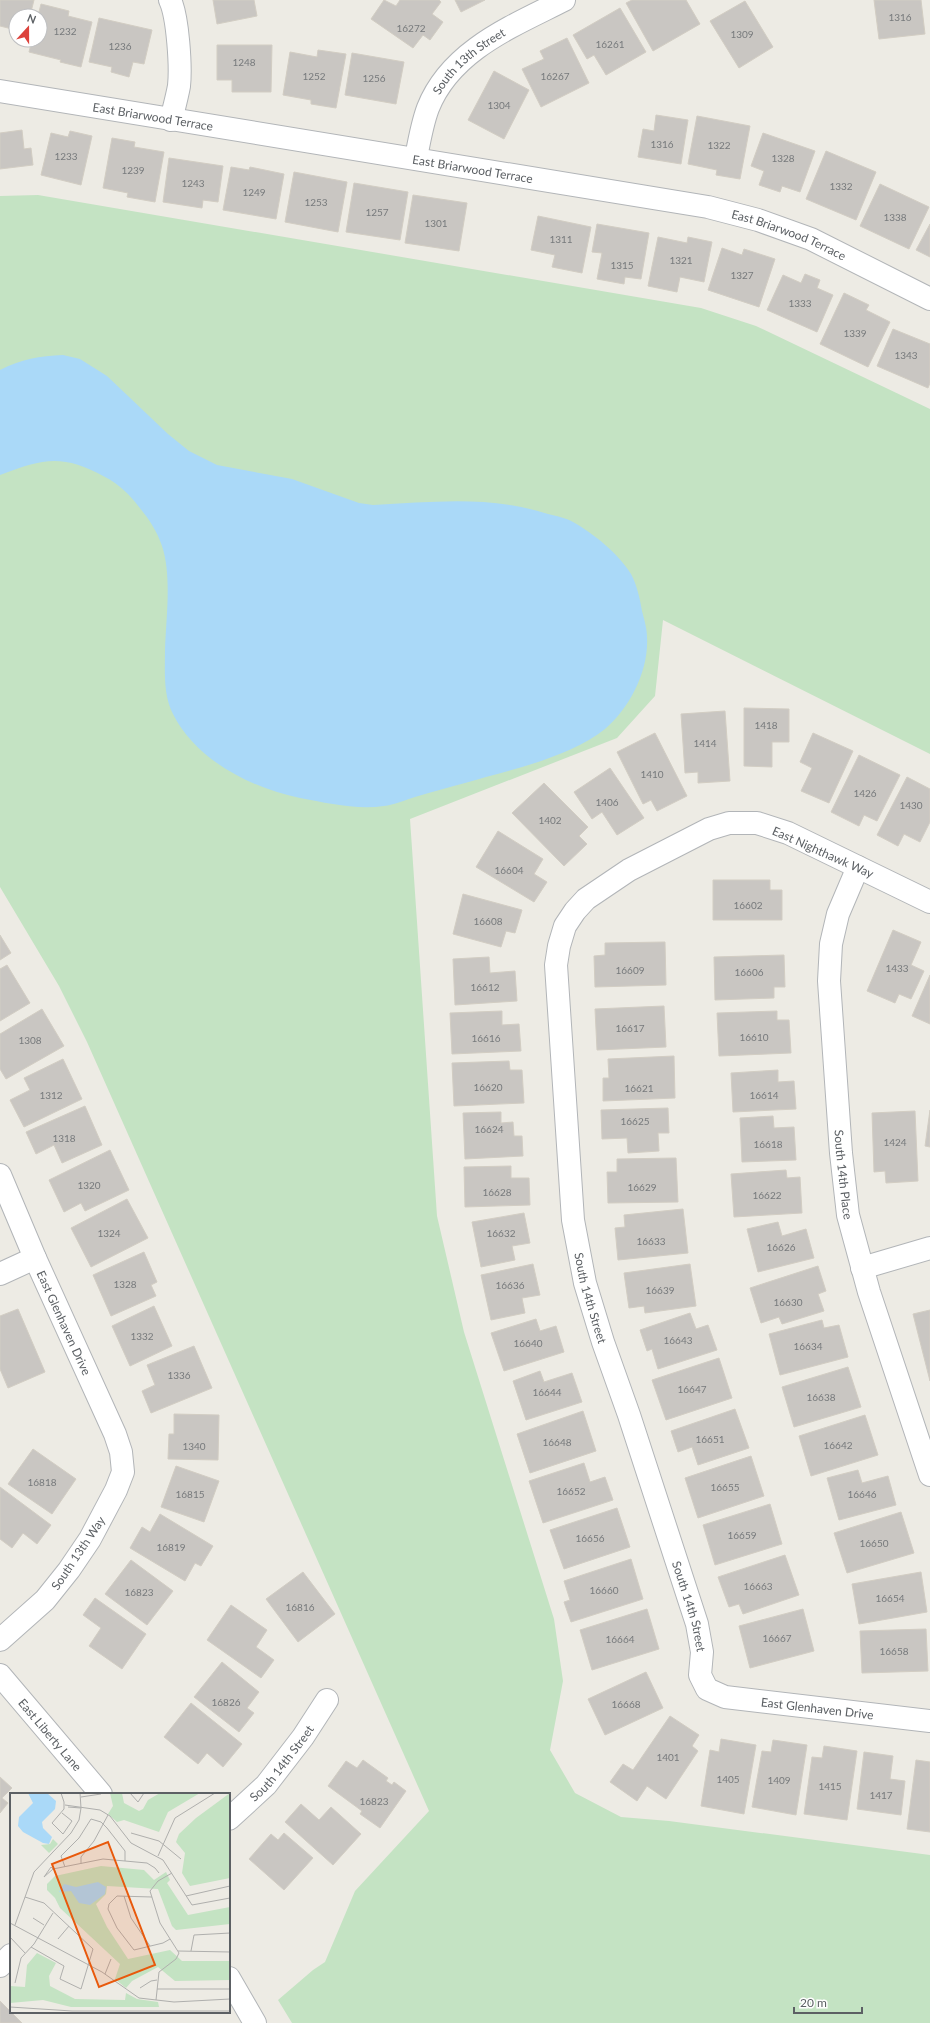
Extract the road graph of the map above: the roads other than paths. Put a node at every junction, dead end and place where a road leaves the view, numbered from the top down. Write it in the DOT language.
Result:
graph roads {
  1 [pos="170,0"];
  2 [pos="564,0"];
  3 [pos="0,91"];
  4 [pos="171,120"];
  5 [pos="416,158"];
  6 [pos="930,299"];
  7 [pos="858,867"];
  8 [pos="586,899"];
  9 [pos="930,902"];
  10 [pos="0,1175"];
  11 [pos="930,1248"];
  12 [pos="35,1258"];
  13 [pos="862,1268"];
  14 [pos="0,1274"];
  15 [pos="123,1472"];
  16 [pos="930,1475"];
  17 [pos="0,1640"];
  18 [pos="0,1675"];
  19 [pos="707,1689"];
  20 [pos="327,1700"];
  21 [pos="930,1721"];
  22 [pos="100,1793"];
  23 [pos="230,1818"];
  24 [pos="10,1956"];
  25 [pos="0,1966"];
  26 [pos="230,1980"];
  27 [pos="255,2023"];
  1 -- 4 [label="street"];
  2 -- 5 [label="street, South 13th Street"];
  3 -- 4 [label="street, East Briarwood Terrace"];
  4 -- 5 [label="street, East Briarwood Terrace"];
  5 -- 6 [label="street, East Briarwood Terrace"];
  7 -- 8 [label="street, East Nighthawk Way"];
  7 -- 9 [label="street, East Nighthawk Way"];
  7 -- 13 [label="street, South 14th Place"];
  8 -- 19 [label="street, South 14th Street"];
  10 -- 12 [label="street, East Glenhaven Drive"];
  11 -- 13 [label="street"];
  12 -- 14 [label="street"];
  12 -- 15 [label="street, East Glenhaven Drive"];
  13 -- 16 [label="street, South 14th Place"];
  15 -- 17 [label="street, South 13th Way"];
  18 -- 22 [label="street, East Liberty Lane"];
  19 -- 21 [label="street, East Glenhaven Drive"];
  20 -- 23 [label="street, South 14th Street"];
  24 -- 25 [label="street"];
  26 -- 27 [label="street"];
}
